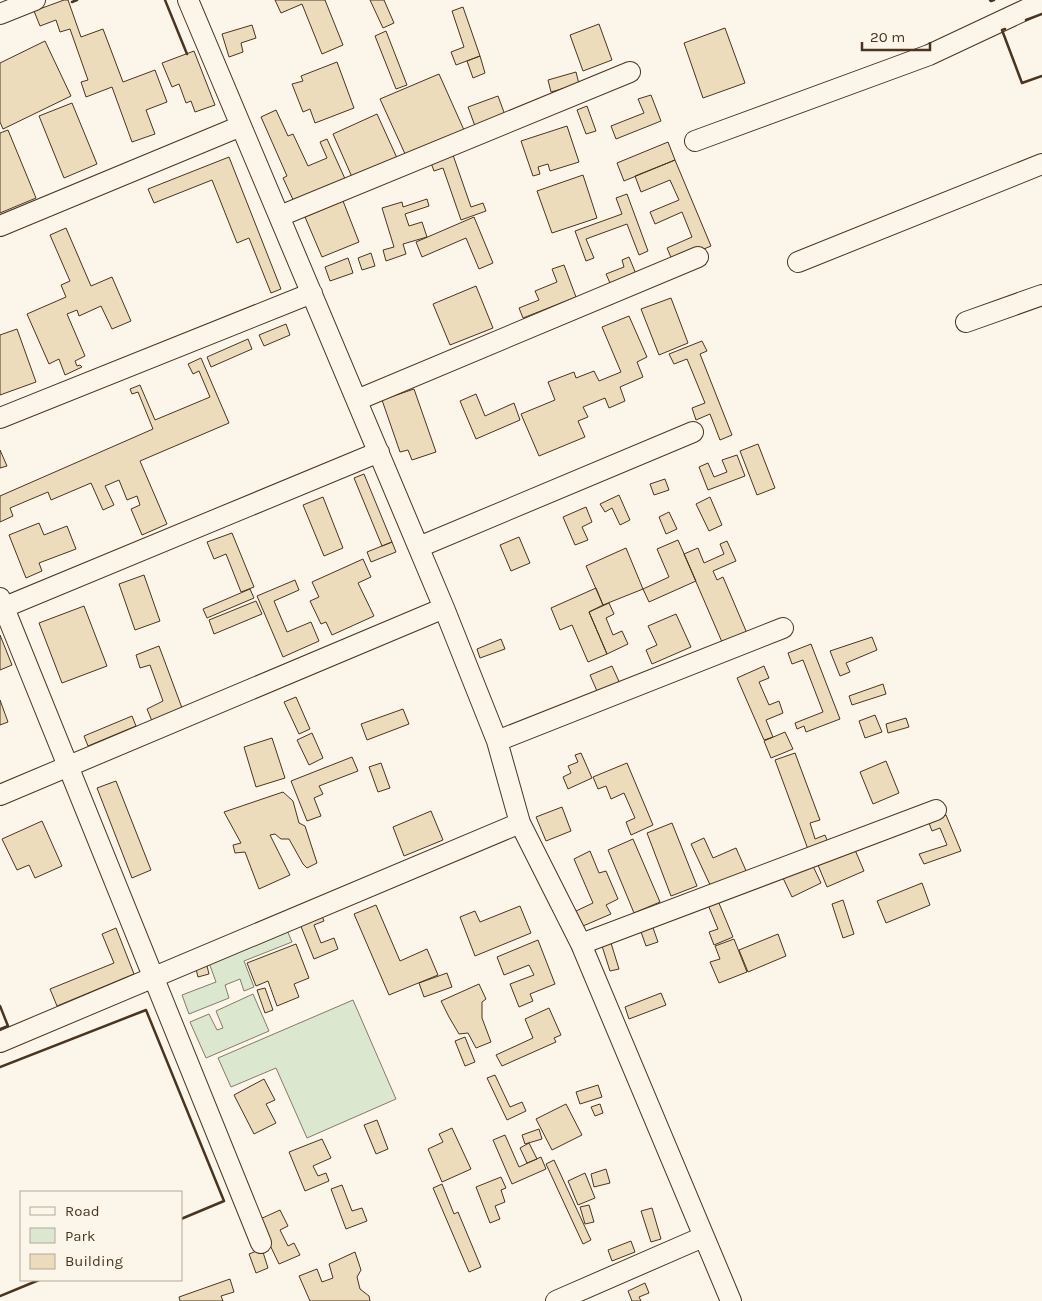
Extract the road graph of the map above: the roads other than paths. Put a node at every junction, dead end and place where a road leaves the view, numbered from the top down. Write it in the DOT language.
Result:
graph roads {
  1 [pos="35,0"];
  2 [pos="188,0"];
  3 [pos="1042,2"];
  4 [pos="0,14"];
  5 [pos="630,72"];
  6 [pos="241,126"];
  7 [pos="695,141"];
  8 [pos="1042,164"];
  9 [pos="280,216"];
  10 [pos="0,226"];
  11 [pos="698,257"];
  12 [pos="798,262"];
  13 [pos="312,293"];
  14 [pos="1042,295"];
  15 [pos="966,322"];
  16 [pos="357,400"];
  17 [pos="0,418"];
  18 [pos="694,432"];
  19 [pos="379,452"];
  20 [pos="419,547"];
  21 [pos="1,605"];
  22 [pos="444,608"];
  23 [pos="783,628"];
  24 [pos="497,741"];
  25 [pos="68,766"];
  26 [pos="0,795"];
  27 [pos="936,810"];
  28 [pos="520,823"];
  29 [pos="581,944"];
  30 [pos="154,978"];
  31 [pos="0,1042"];
  32 [pos="703,1237"];
  33 [pos="261,1243"];
  34 [pos="556,1301"];
  35 [pos="731,1301"];
  1 -- 4 [label="street"];
  2 -- 6 [label="street"];
  3 -- 7 [label="street"];
  5 -- 9 [label="street"];
  6 -- 9 [label="street"];
  6 -- 10 [label="street"];
  8 -- 12 [label="street"];
  9 -- 13 [label="street"];
  11 -- 16 [label="street"];
  13 -- 16 [label="street"];
  13 -- 17 [label="street"];
  14 -- 15 [label="street"];
  16 -- 19 [label="street"];
  18 -- 20 [label="street"];
  19 -- 20 [label="street"];
  19 -- 21 [label="street"];
  20 -- 22 [label="street"];
  21 -- 25 [label="street"];
  22 -- 24 [label="street"];
  22 -- 25 [label="street"];
  23 -- 24 [label="street"];
  24 -- 28 [label="street"];
  25 -- 26 [label="street"];
  25 -- 30 [label="street"];
  27 -- 29 [label="street"];
  28 -- 29 [label="street"];
  28 -- 30 [label="street"];
  29 -- 32 [label="street"];
  30 -- 31 [label="street"];
  30 -- 33 [label="street"];
  32 -- 34 [label="street"];
  32 -- 35 [label="street"];
}
